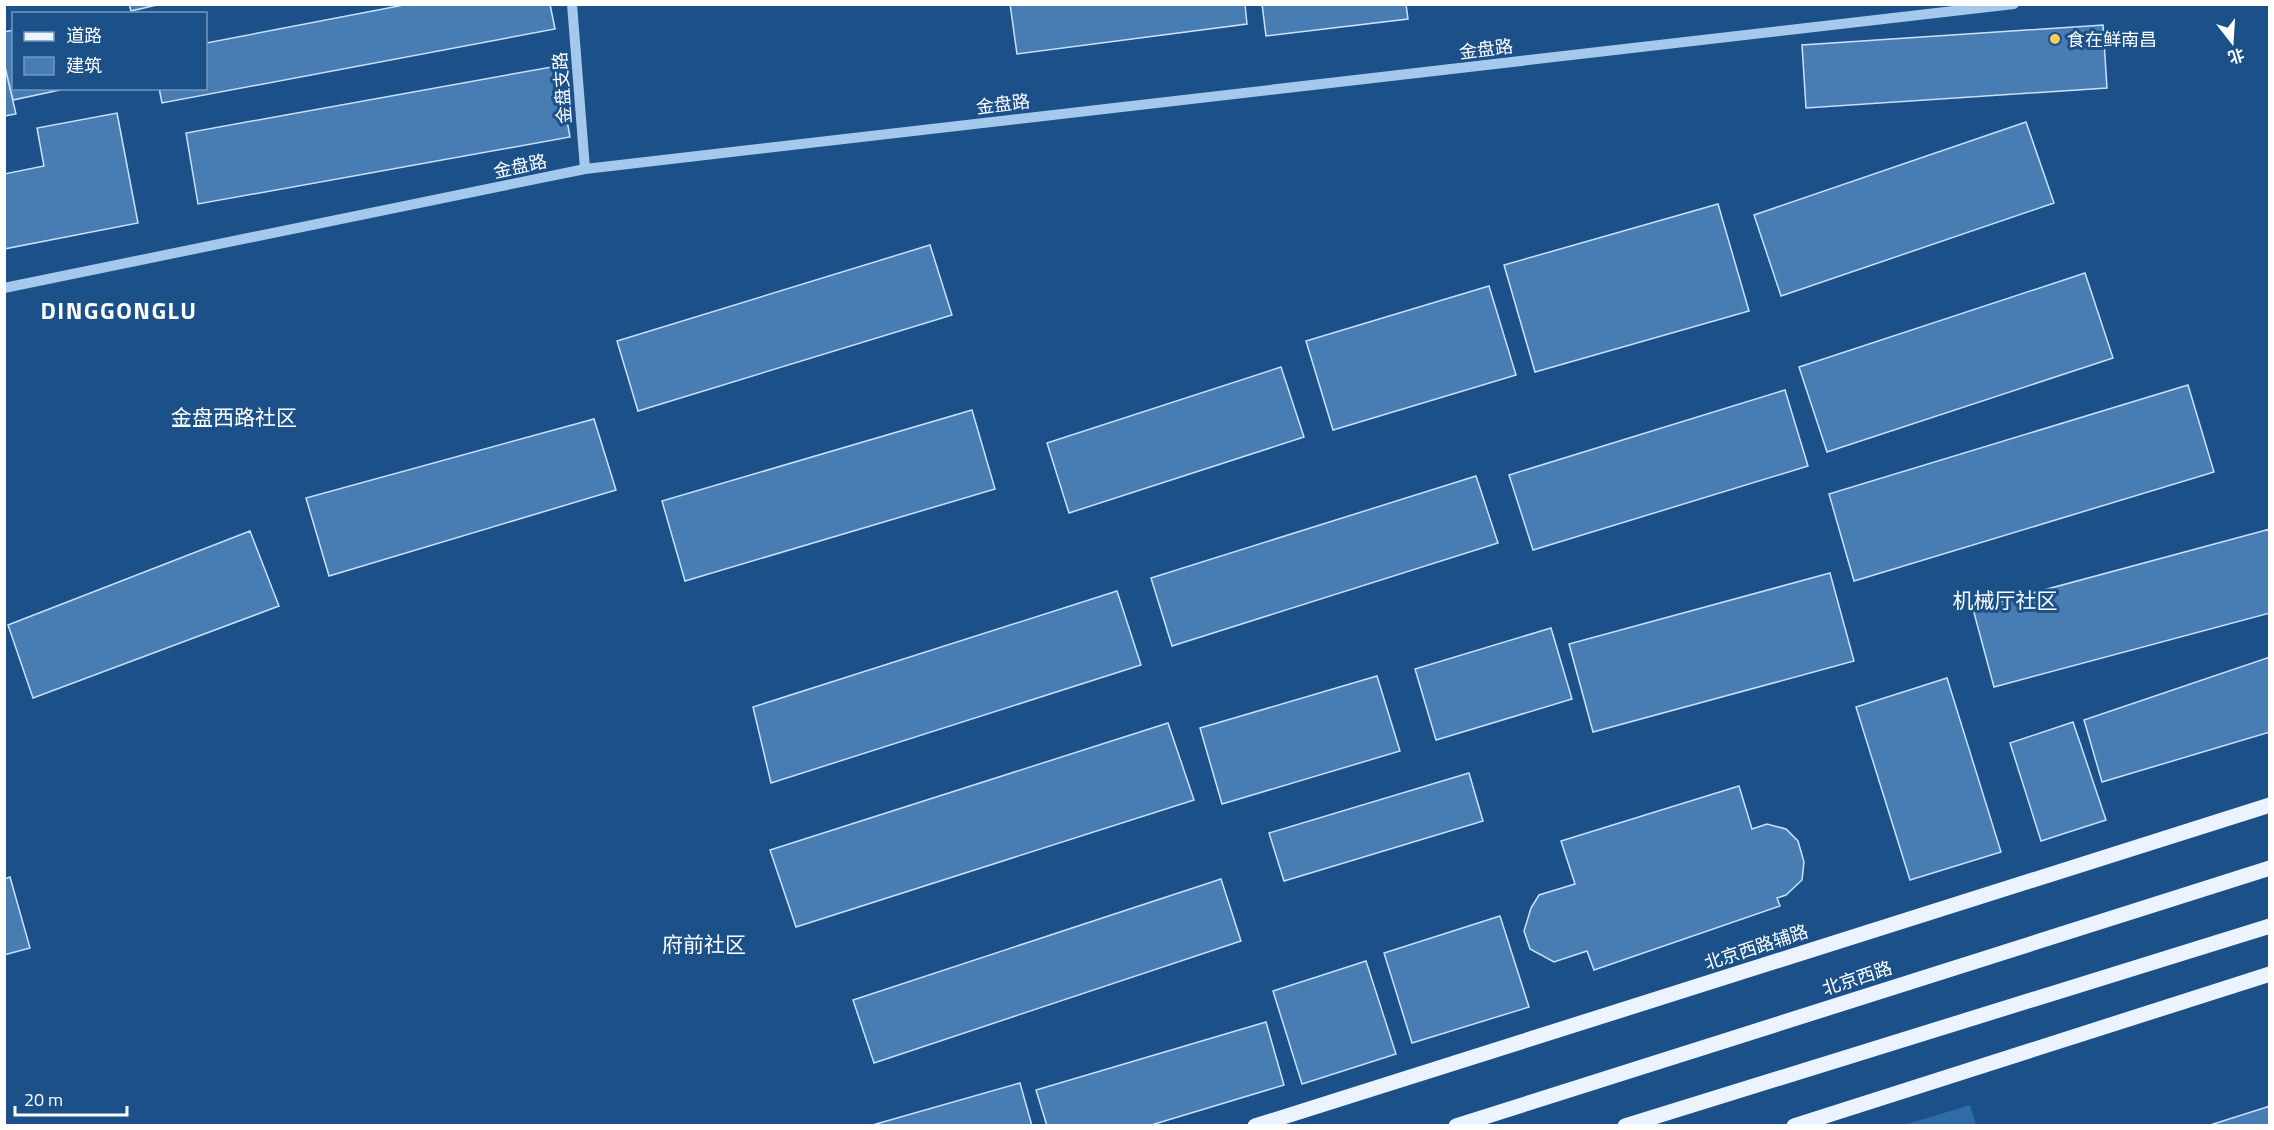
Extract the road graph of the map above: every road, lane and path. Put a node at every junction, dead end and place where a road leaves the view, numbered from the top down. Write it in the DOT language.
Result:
graph roads {
  1 [pos="572,4"];
  2 [pos="2014,4"];
  3 [pos="585,169"];
  4 [pos="4,288"];
  5 [pos="2270,805"];
  6 [pos="2270,868"];
  7 [pos="2270,926"];
  8 [pos="2270,974"];
  9 [pos="1255,1125"];
  10 [pos="1456,1125"];
  11 [pos="1625,1125"];
  12 [pos="1794,1125"];
  1 -- 3 [label="lane, 金盘支路"];
  2 -- 3 [label="lane, 金盘路"];
  3 -- 4 [label="lane, 金盘路"];
  5 -- 9 [label="main road, 北京西路辅路"];
  6 -- 10 [label="main road, 北京西路"];
  7 -- 11 [label="main road"];
  8 -- 12 [label="main road"];
}
